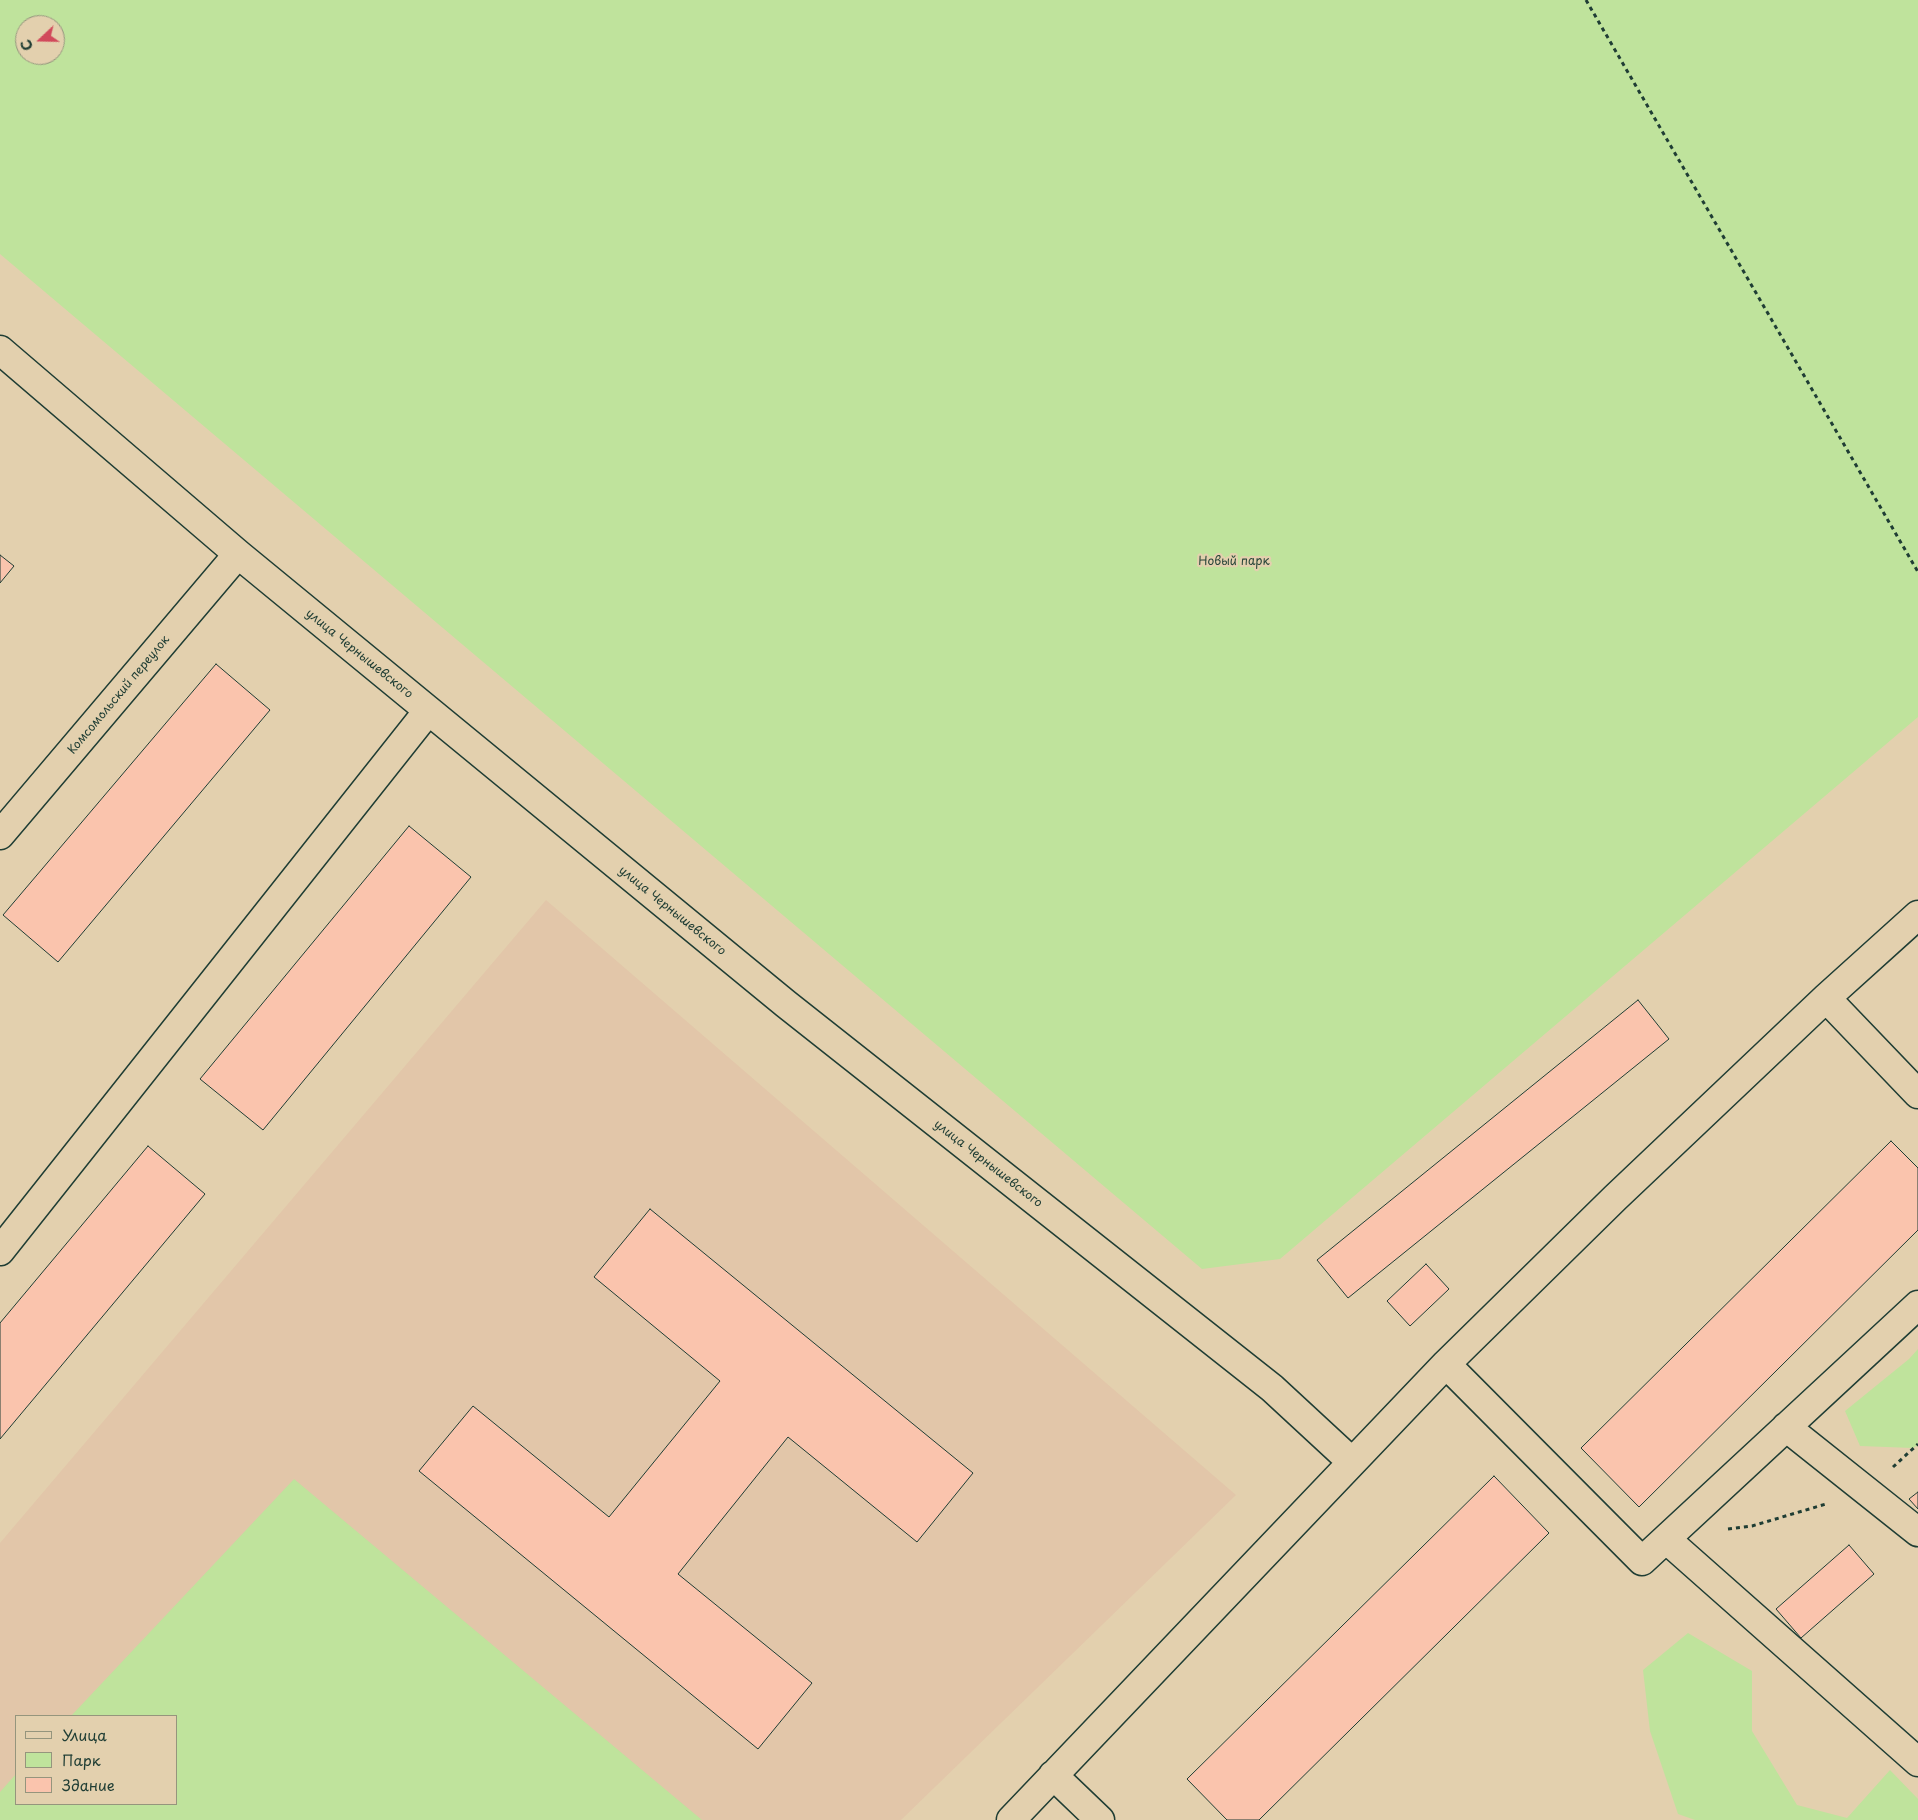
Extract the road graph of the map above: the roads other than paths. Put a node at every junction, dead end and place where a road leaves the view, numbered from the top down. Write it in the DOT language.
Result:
graph roads {
  1 [pos="0,350"];
  2 [pos="238,554"];
  3 [pos="428,711"];
  4 [pos="0,835"];
  5 [pos="1918,915"];
  6 [pos="1826,998"];
  7 [pos="1918,1094"];
  8 [pos="0,1251"];
  9 [pos="1918,1305"];
  10 [pos="1446,1364"];
  11 [pos="1786,1427"];
  12 [pos="1352,1462"];
  13 [pos="1918,1532"];
  14 [pos="1666,1538"];
  15 [pos="1918,1762"];
  16 [pos="1053,1775"];
  17 [pos="1011,1820"];
  18 [pos="1100,1820"];
  1 -- 2 [label="street, улица Чернышевского"];
  2 -- 3 [label="street, улица Чернышевского"];
  2 -- 4 [label="street, Комсомольский переулок"];
  3 -- 8 [label="street"];
  3 -- 12 [label="street, улица Чернышевского"];
  5 -- 6 [label="street"];
  6 -- 7 [label="street"];
  6 -- 10 [label="street"];
  9 -- 11 [label="street"];
  10 -- 12 [label="street"];
  10 -- 14 [label="street"];
  11 -- 13 [label="street"];
  11 -- 14 [label="street"];
  12 -- 16 [label="street"];
  14 -- 15 [label="street"];
  16 -- 17 [label="street"];
  16 -- 18 [label="street"];
}
